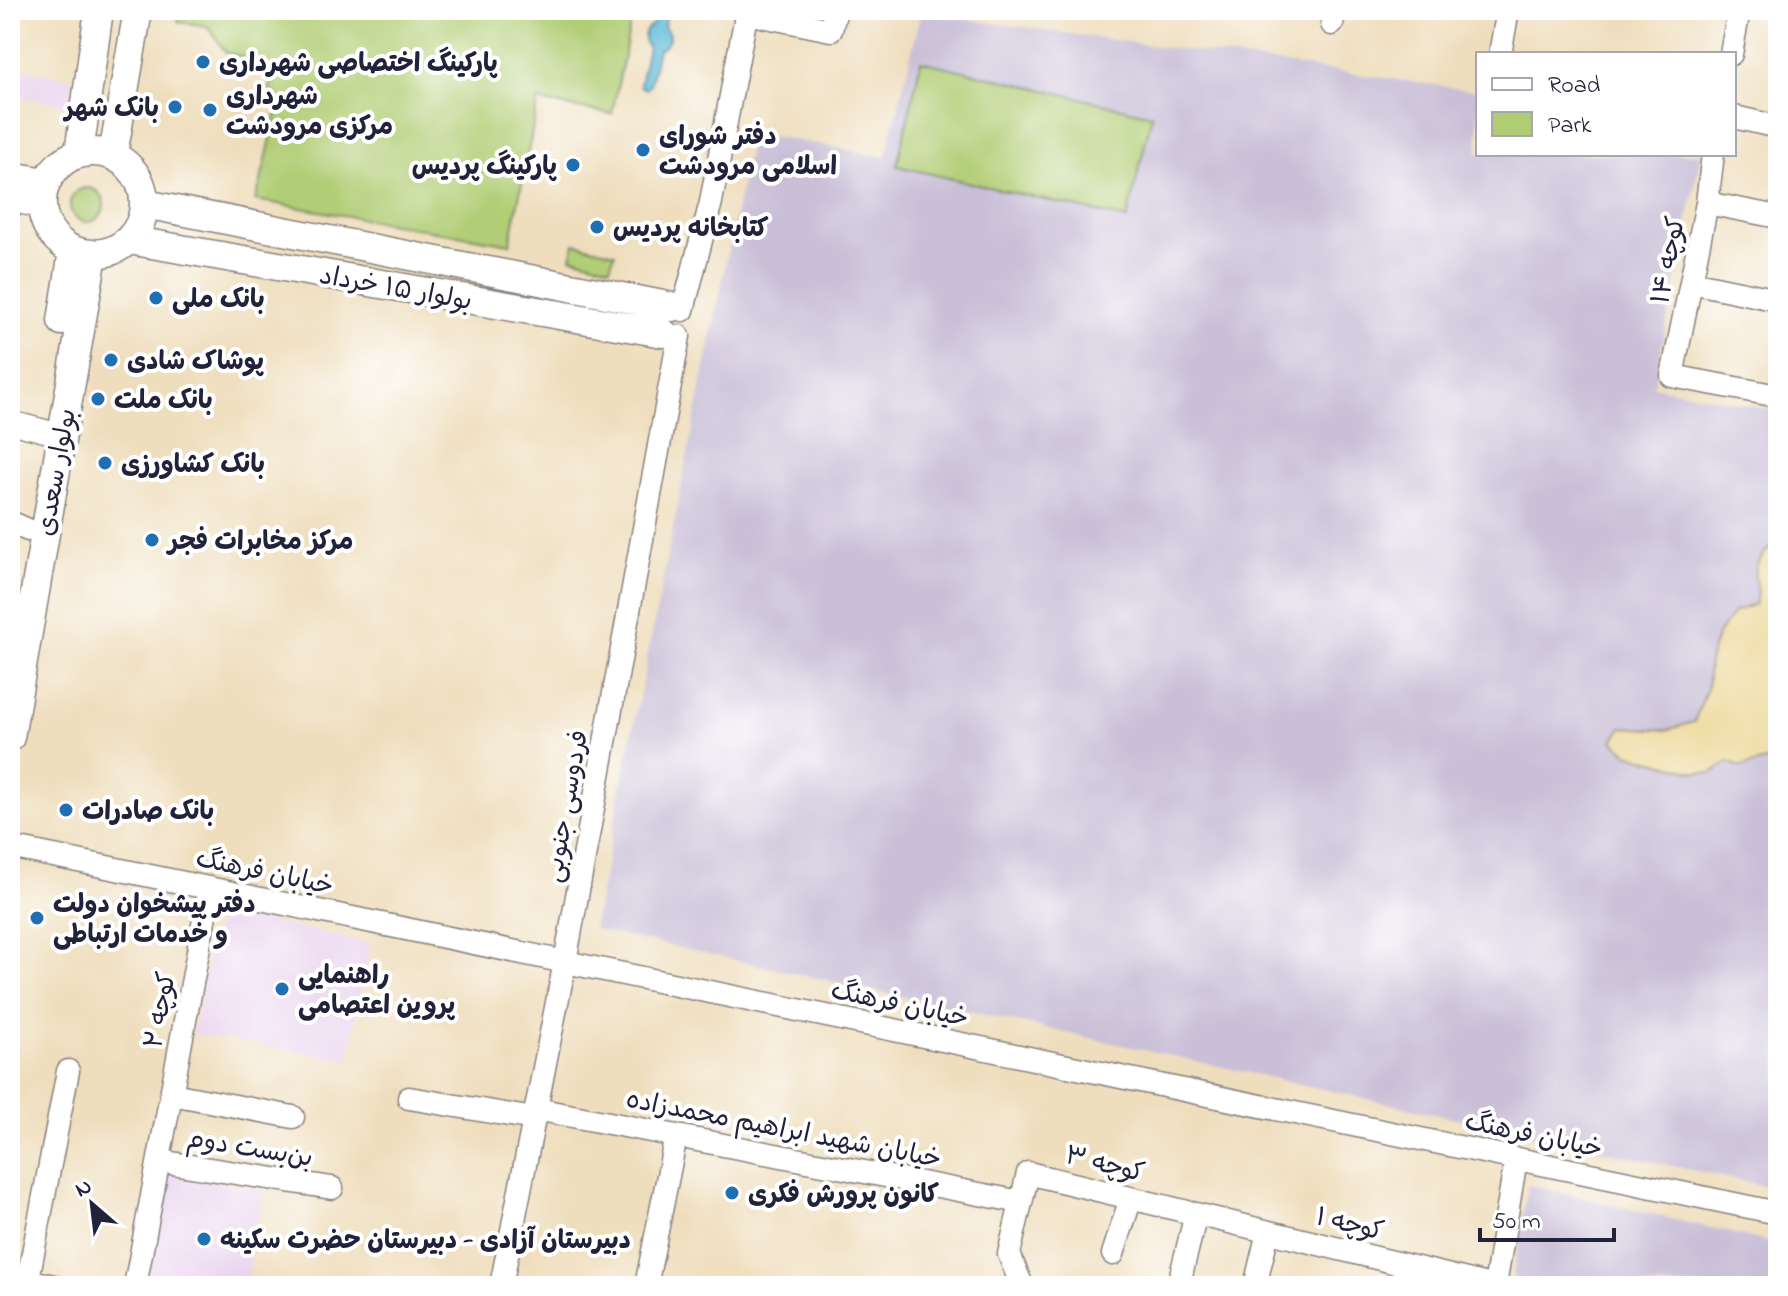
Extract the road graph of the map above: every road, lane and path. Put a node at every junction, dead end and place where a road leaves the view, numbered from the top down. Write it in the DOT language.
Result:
graph roads {
  1 [pos="99,10"];
  2 [pos="138,10"];
  3 [pos="836,10"];
  4 [pos="1508,10"];
  5 [pos="1739,10"];
  6 [pos="747,11"];
  7 [pos="1500,52"];
  8 [pos="1731,52"];
  9 [pos="1736,117"];
  10 [pos="1778,127"];
  11 [pos="79,153"];
  12 [pos="113,155"];
  13 [pos="1713,156"];
  14 [pos="10,176"];
  15 [pos="43,193"];
  16 [pos="10,197"];
  17 [pos="1707,203"];
  18 [pos="145,204"];
  19 [pos="1778,217"];
  20 [pos="129,240"];
  21 [pos="83,253"];
  22 [pos="1691,282"];
  23 [pos="1778,300"];
  24 [pos="678,309"];
  25 [pos="671,335"];
  26 [pos="1778,396"];
  27 [pos="10,422"];
  28 [pos="45,431"];
  29 [pos="19,526"];
  30 [pos="10,631"];
  31 [pos="10,737"];
  32 [pos="10,847"];
  33 [pos="210,888"];
  34 [pos="565,962"];
  35 [pos="68,1071"];
  36 [pos="172,1094"];
  37 [pos="409,1098"];
  38 [pos="535,1114"];
  39 [pos="293,1117"];
  40 [pos="676,1136"];
  41 [pos="1516,1159"];
  42 [pos="159,1161"];
  43 [pos="332,1188"];
  44 [pos="1131,1198"];
  45 [pos="1021,1202"];
  46 [pos="1778,1213"];
  47 [pos="1196,1214"];
  48 [pos="1268,1232"];
  49 [pos="1113,1254"];
  50 [pos="19,1277"];
  51 [pos="1180,1279"];
  52 [pos="53,1286"];
  53 [pos="135,1286"];
  54 [pos="501,1286"];
  55 [pos="646,1286"];
  56 [pos="1022,1286"];
  57 [pos="1255,1286"];
  58 [pos="1493,1286"];
  1 -- 11 [label="main road"];
  2 -- 12 [label="main road"];
  3 -- 6 [label="street"];
  4 -- 7 [label="street"];
  5 -- 8 [label="street"];
  6 -- 24 [label="street"];
  9 -- 10 [label="street"];
  11 -- 12 [label="main road"];
  11 -- 15 [label="main road"];
  12 -- 18 [label="main road"];
  13 -- 17 [label="street, کوچه ۱۴"];
  14 -- 15 [label="main road"];
  15 -- 16 [label="main road"];
  15 -- 21 [label="main road"];
  17 -- 19 [label="street"];
  17 -- 22 [label="street, کوچه ۱۴"];
  18 -- 20 [label="main road"];
  18 -- 24 [label="main road, بولوار ۱۵ خرداد"];
  20 -- 21 [label="main road"];
  20 -- 25 [label="main road, بولوار ۱۵ خرداد"];
  21 -- 28 [label="main road, بولوار سعدی"];
  21 -- 31 [label="main road, بولوار سعدی"];
  22 -- 23 [label="street"];
  22 -- 26 [label="street, کوچه ۱۴"];
  24 -- 25 [label="street, فردوسی جنوبی"];
  25 -- 34 [label="street, فردوسی جنوبی"];
  27 -- 28 [label="street"];
  28 -- 29 [label="main road, بولوار سعدی"];
  29 -- 30 [label="main road, بولوار سعدی"];
  32 -- 33 [label="street, خیابان فرهنگ"];
  33 -- 34 [label="street, خیابان فرهنگ"];
  33 -- 36 [label="street, کوچه ۲"];
  34 -- 38 [label="street, فردوسی جنوبی"];
  34 -- 41 [label="street, خیابان فرهنگ"];
  35 -- 50 [label="street"];
  36 -- 39 [label="street"];
  36 -- 42 [label="street"];
  37 -- 38 [label="street, خیابان شهید ابراهیم محمدزاده"];
  38 -- 40 [label="street, خیابان شهید ابراهیم محمدزاده"];
  38 -- 54 [label="street, فردوسی جنوبی"];
  40 -- 45 [label="street, خیابان شهید ابراهیم محمدزاده"];
  40 -- 55 [label="street"];
  41 -- 46 [label="street, خیابان فرهنگ"];
  41 -- 58 [label="street"];
  42 -- 43 [label="street, بن‌بست دوم"];
  42 -- 53 [label="street"];
  44 -- 45 [label="street, کوچه ۳"];
  44 -- 47 [label="street, کوچه ۳"];
  44 -- 49 [label="street"];
  45 -- 56 [label="street"];
  47 -- 48 [label="street, کوچه ۱"];
  47 -- 51 [label="street"];
  48 -- 57 [label="street"];
  48 -- 58 [label="street, کوچه ۱"];
  50 -- 52 [label="street"];
}
